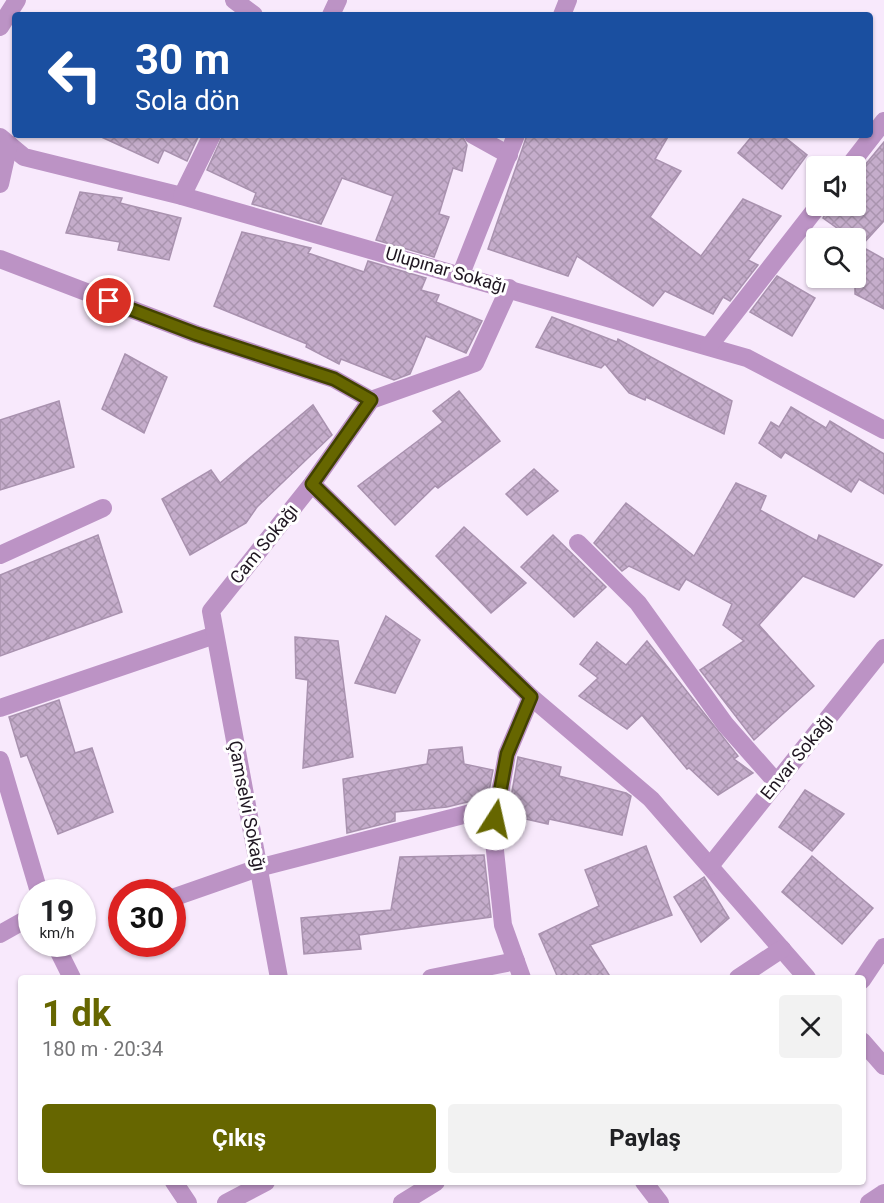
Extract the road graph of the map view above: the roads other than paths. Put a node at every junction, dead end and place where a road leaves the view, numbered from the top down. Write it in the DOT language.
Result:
graph roads {
  1 [pos="17,0"];
  2 [pos="234,0"];
  3 [pos="250,12"];
  4 [pos="0,27"];
  5 [pos="884,121"];
  6 [pos="873,135"];
  7 [pos="211,138"];
  8 [pos="478,138"];
  9 [pos="515,138"];
  10 [pos="871,138"];
  11 [pos="4,141"];
  12 [pos="509,155"];
  13 [pos="857,156"];
  14 [pos="0,184"];
  15 [pos="182,196"];
  16 [pos="810,216"];
  17 [pos="0,259"];
  18 [pos="461,274"];
  19 [pos="509,288"];
  20 [pos="709,346"];
  21 [pos="371,400"];
  22 [pos="884,430"];
  23 [pos="312,484"];
  24 [pos="103,508"];
  25 [pos="578,543"];
  26 [pos="0,555"];
  27 [pos="215,635"];
  28 [pos="884,648"];
  29 [pos="531,697"];
  30 [pos="0,708"];
  31 [pos="0,763"];
  32 [pos="777,783"];
  33 [pos="498,806"];
  34 [pos="710,866"];
  35 [pos="258,868"];
  36 [pos="35,879"];
  37 [pos="186,893"];
  38 [pos="18,924"];
  39 [pos="0,934"];
  40 [pos="884,947"];
  41 [pos="782,949"];
  42 [pos="62,957"];
  43 [pos="519,969"];
  44 [pos="70,975"];
  45 [pos="278,975"];
  46 [pos="460,975"];
  47 [pos="743,975"];
  48 [pos="804,975"];
  49 [pos="865,975"];
  50 [pos="866,1046"];
  51 [pos="884,1066"];
  52 [pos="176,1185"];
  53 [pos="260,1185"];
  54 [pos="431,1185"];
  55 [pos="646,1185"];
  56 [pos="884,1193"];
  57 [pos="188,1203"];
  58 [pos="226,1203"];
  59 [pos="402,1203"];
  60 [pos="660,1203"];
  61 [pos="868,1203"];
  1 -- 4 [label="street"];
  2 -- 3 [label="street"];
  5 -- 6 [label="street"];
  7 -- 15 [label="street"];
  8 -- 12 [label="street"];
  9 -- 12 [label="street"];
  10 -- 13 [label="street"];
  11 -- 14 [label="street"];
  11 -- 15 [label="street, Ulupınar Sokağı"];
  12 -- 18 [label="street"];
  15 -- 18 [label="street, Ulupınar Sokağı"];
  16 -- 20 [label="street"];
  17 -- 21 [label="street"];
  18 -- 19 [label="street, Ulupınar Sokağı"];
  19 -- 20 [label="street, Ulupınar Sokağı"];
  19 -- 21 [label="street"];
  20 -- 22 [label="street, Ulupınar Sokağı"];
  21 -- 23 [label="street, Cam Sokağı"];
  23 -- 27 [label="street, Cam Sokağı"];
  23 -- 29 [label="street"];
  24 -- 26 [label="street"];
  25 -- 32 [label="street"];
  27 -- 30 [label="street"];
  27 -- 35 [label="street, Çamselvi Sokağı"];
  28 -- 32 [label="street, Envar Sokağı"];
  29 -- 33 [label="street"];
  29 -- 34 [label="street"];
  31 -- 36 [label="street"];
  32 -- 34 [label="street, Envar Sokağı"];
  33 -- 35 [label="street"];
  33 -- 43 [label="street"];
  34 -- 41 [label="street"];
  35 -- 37 [label="street"];
  35 -- 45 [label="street, Çamselvi Sokağı"];
  38 -- 39 [label="street"];
  40 -- 49 [label="street"];
  41 -- 47 [label="street"];
  41 -- 48 [label="street"];
  42 -- 44 [label="street"];
  43 -- 46 [label="street"];
  50 -- 51 [label="street"];
  52 -- 57 [label="street"];
  53 -- 58 [label="street"];
  54 -- 59 [label="street"];
  55 -- 60 [label="street"];
  56 -- 61 [label="street"];
}
